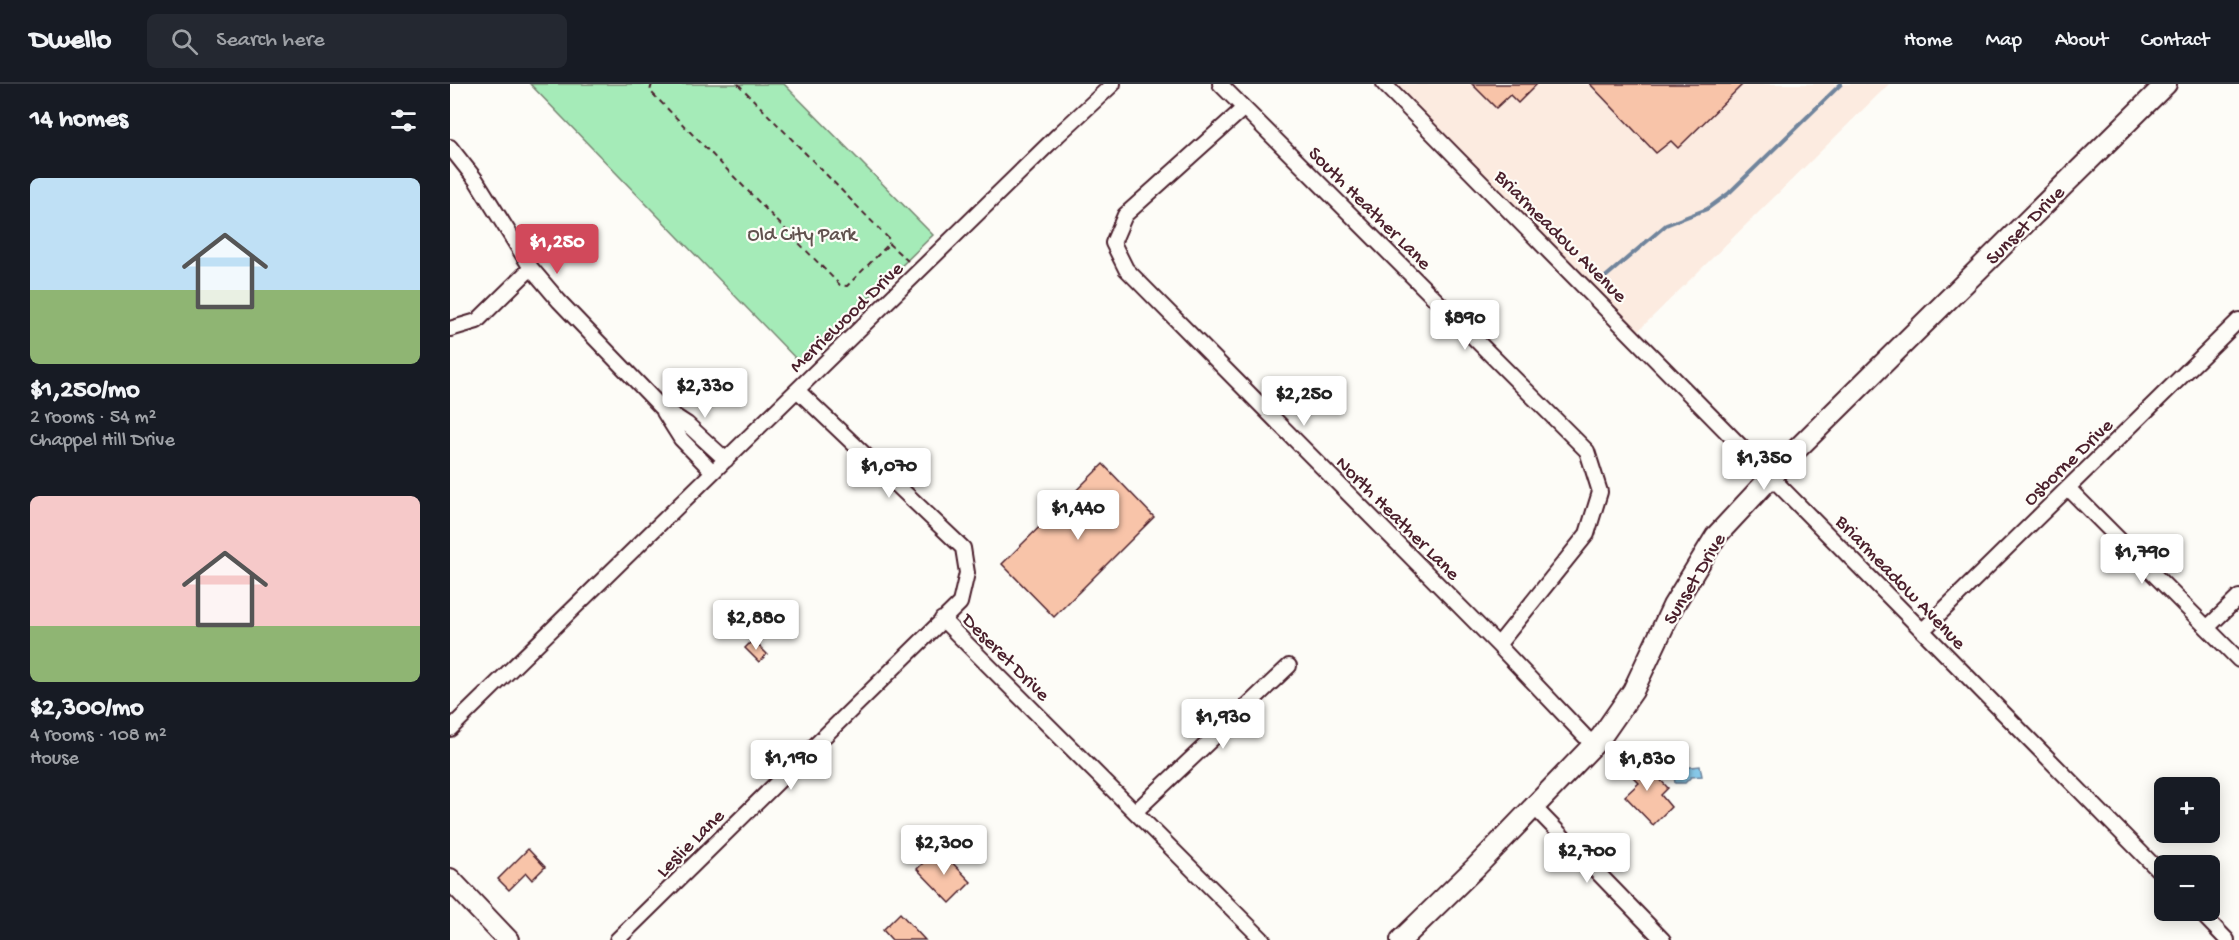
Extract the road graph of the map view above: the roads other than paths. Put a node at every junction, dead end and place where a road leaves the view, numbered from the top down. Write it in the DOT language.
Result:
graph roads {
  1 [pos="1113,84"];
  2 [pos="1220,84"];
  3 [pos="1384,84"];
  4 [pos="2166,84"];
  5 [pos="1244,108"];
  6 [pos="450,147"];
  7 [pos="531,268"];
  8 [pos="2239,320"];
  9 [pos="450,329"];
  10 [pos="797,390"];
  11 [pos="662,407"];
  12 [pos="726,460"];
  13 [pos="713,472"];
  14 [pos="1772,476"];
  15 [pos="2068,488"];
  16 [pos="2239,597"];
  17 [pos="942,620"];
  18 [pos="2207,628"];
  19 [pos="1923,630"];
  20 [pos="1498,645"];
  21 [pos="2239,660"];
  22 [pos="1289,666"];
  23 [pos="450,729"];
  24 [pos="1593,745"];
  25 [pos="1534,807"];
  26 [pos="1135,812"];
  27 [pos="2154,866"];
  28 [pos="450,879"];
  29 [pos="2209,921"];
  30 [pos="508,940"];
  31 [pos="617,940"];
  32 [pos="1263,940"];
  33 [pos="1401,940"];
  34 [pos="1663,940"];
  35 [pos="2227,940"];
  1 -- 10 [label="street, Merriewood Drive"];
  2 -- 5 [label="street, South Heather Lane"];
  3 -- 14 [label="street, Briarmeadow Avenue"];
  4 -- 14 [label="street, Sunset Drive"];
  5 -- 20 [label="street, South Heather Lane"];
  5 -- 20 [label="street, North Heather Lane"];
  6 -- 7 [label="street"];
  7 -- 9 [label="street"];
  7 -- 11 [label="street"];
  8 -- 15 [label="street, Osborne Drive"];
  10 -- 12 [label="street, Merriewood Drive"];
  10 -- 17 [label="street, Deseret Drive"];
  11 -- 12 [label="street"];
  11 -- 13 [label="street"];
  12 -- 13 [label="street, Merriewood Drive"];
  13 -- 23 [label="street, Merriewood Drive"];
  14 -- 19 [label="street, Briarmeadow Avenue"];
  14 -- 24 [label="street, Sunset Drive"];
  15 -- 18 [label="street"];
  15 -- 19 [label="street, Osborne Drive"];
  16 -- 18 [label="street"];
  17 -- 26 [label="street, Deseret Drive"];
  17 -- 31 [label="street, Leslie Lane"];
  18 -- 21 [label="street"];
  19 -- 27 [label="street, Briarmeadow Avenue"];
  20 -- 24 [label="street, North Heather Lane"];
  22 -- 26 [label="street"];
  24 -- 25 [label="street, Sunset Drive"];
  25 -- 33 [label="street, Sunset Drive"];
  25 -- 34 [label="street"];
  26 -- 32 [label="street, Deseret Drive"];
  28 -- 30 [label="street"];
  29 -- 35 [label="street"];
}
